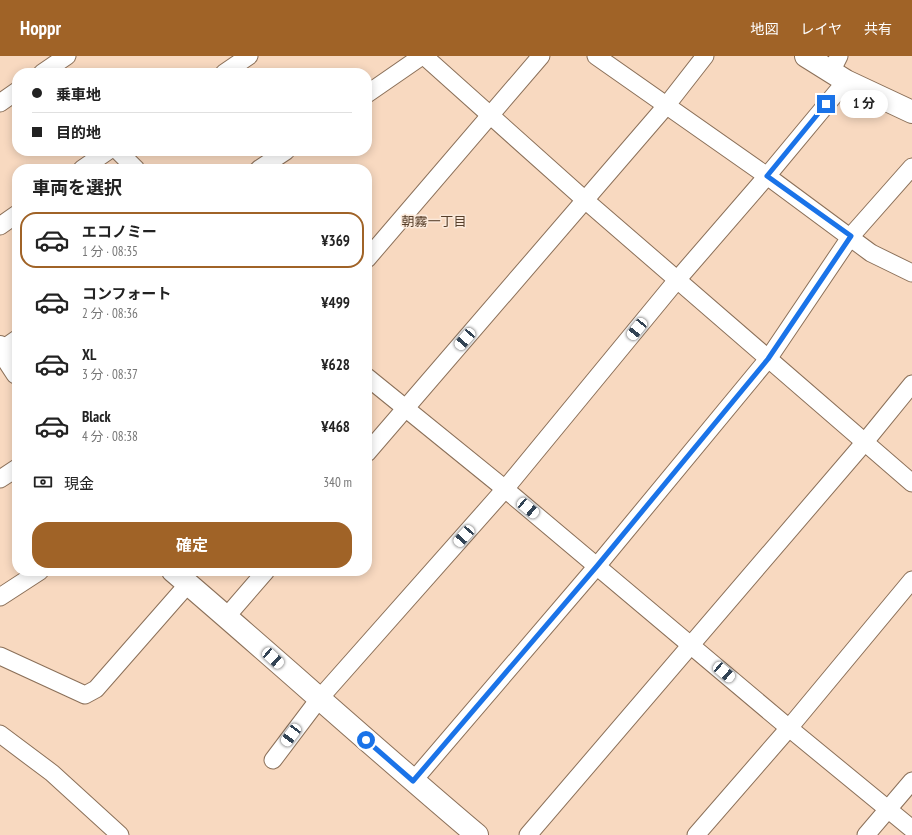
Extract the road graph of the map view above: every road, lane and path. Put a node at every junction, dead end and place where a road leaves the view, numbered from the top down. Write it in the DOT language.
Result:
graph roads {
  1 [pos="249,56"];
  2 [pos="423,56"];
  3 [pos="541,56"];
  4 [pos="596,56"];
  5 [pos="705,56"];
  6 [pos="806,56"];
  7 [pos="231,68"];
  8 [pos="839,69"];
  9 [pos="372,91"];
  10 [pos="12,94"];
  11 [pos="0,102"];
  12 [pos="666,106"];
  13 [pos="912,112"];
  14 [pos="490,117"];
  15 [pos="101,156"];
  16 [pos="123,156"];
  17 [pos="278,156"];
  18 [pos="89,164"];
  19 [pos="131,164"];
  20 [pos="266,164"];
  21 [pos="912,167"];
  22 [pos="767,176"];
  23 [pos="585,200"];
  24 [pos="12,218"];
  25 [pos="0,226"];
  26 [pos="851,236"];
  27 [pos="372,253"];
  28 [pos="912,273"];
  29 [pos="677,280"];
  30 [pos="5,346"];
  31 [pos="768,359"];
  32 [pos="12,362"];
  33 [pos="372,381"];
  34 [pos="912,384"];
  35 [pos="405,409"];
  36 [pos="864,443"];
  37 [pos="372,447"];
  38 [pos="12,471"];
  39 [pos="0,479"];
  40 [pos="912,483"];
  41 [pos="505,489"];
  42 [pos="597,566"];
  43 [pos="32,576"];
  44 [pos="262,576"];
  45 [pos="181,578"];
  46 [pos="912,580"];
  47 [pos="0,597"];
  48 [pos="227,616"];
  49 [pos="691,644"];
  50 [pos="0,656"];
  51 [pos="319,699"];
  52 [pos="789,728"];
  53 [pos="0,734"];
  54 [pos="273,760"];
  55 [pos="413,781"];
  56 [pos="912,781"];
  57 [pos="889,810"];
  58 [pos="912,829"];
  59 [pos="120,835"];
  60 [pos="477,835"];
  61 [pos="528,835"];
  62 [pos="696,835"];
  63 [pos="866,835"];
  1 -- 7 [label="street"];
  2 -- 9 [label="street"];
  2 -- 14 [label="street"];
  3 -- 14 [label="street"];
  4 -- 12 [label="street"];
  5 -- 12 [label="street"];
  6 -- 8 [label="street"];
  8 -- 13 [label="street"];
  8 -- 22 [label="street"];
  10 -- 11 [label="street"];
  12 -- 22 [label="street"];
  12 -- 23 [label="street"];
  14 -- 23 [label="street"];
  14 -- 27 [label="street"];
  15 -- 18 [label="street"];
  16 -- 19 [label="street"];
  17 -- 20 [label="street"];
  21 -- 26 [label="street"];
  22 -- 26 [label="street"];
  22 -- 29 [label="street"];
  23 -- 29 [label="street"];
  23 -- 35 [label="street"];
  24 -- 25 [label="street"];
  26 -- 28 [label="street"];
  26 -- 31 [label="street"];
  29 -- 31 [label="street"];
  29 -- 41 [label="street"];
  30 -- 32 [label="street"];
  31 -- 36 [label="street"];
  31 -- 42 [label="street"];
  33 -- 35 [label="street"];
  34 -- 36 [label="street"];
  35 -- 37 [label="street"];
  35 -- 41 [label="street"];
  36 -- 40 [label="street"];
  36 -- 49 [label="street"];
  38 -- 39 [label="street"];
  41 -- 42 [label="street"];
  41 -- 51 [label="street"];
  42 -- 49 [label="street"];
  42 -- 55 [label="street"];
  43 -- 47 [label="street"];
  44 -- 48 [label="street"];
  45 -- 48 [label="street"];
  45 -- 50 [label="street"];
  46 -- 52 [label="street"];
  48 -- 51 [label="street"];
  49 -- 52 [label="street"];
  49 -- 61 [label="street"];
  51 -- 54 [label="street"];
  51 -- 55 [label="street"];
  52 -- 57 [label="street"];
  52 -- 62 [label="street"];
  53 -- 59 [label="street"];
  55 -- 60 [label="street"];
  56 -- 57 [label="street"];
  57 -- 58 [label="street"];
  57 -- 63 [label="street"];
}
